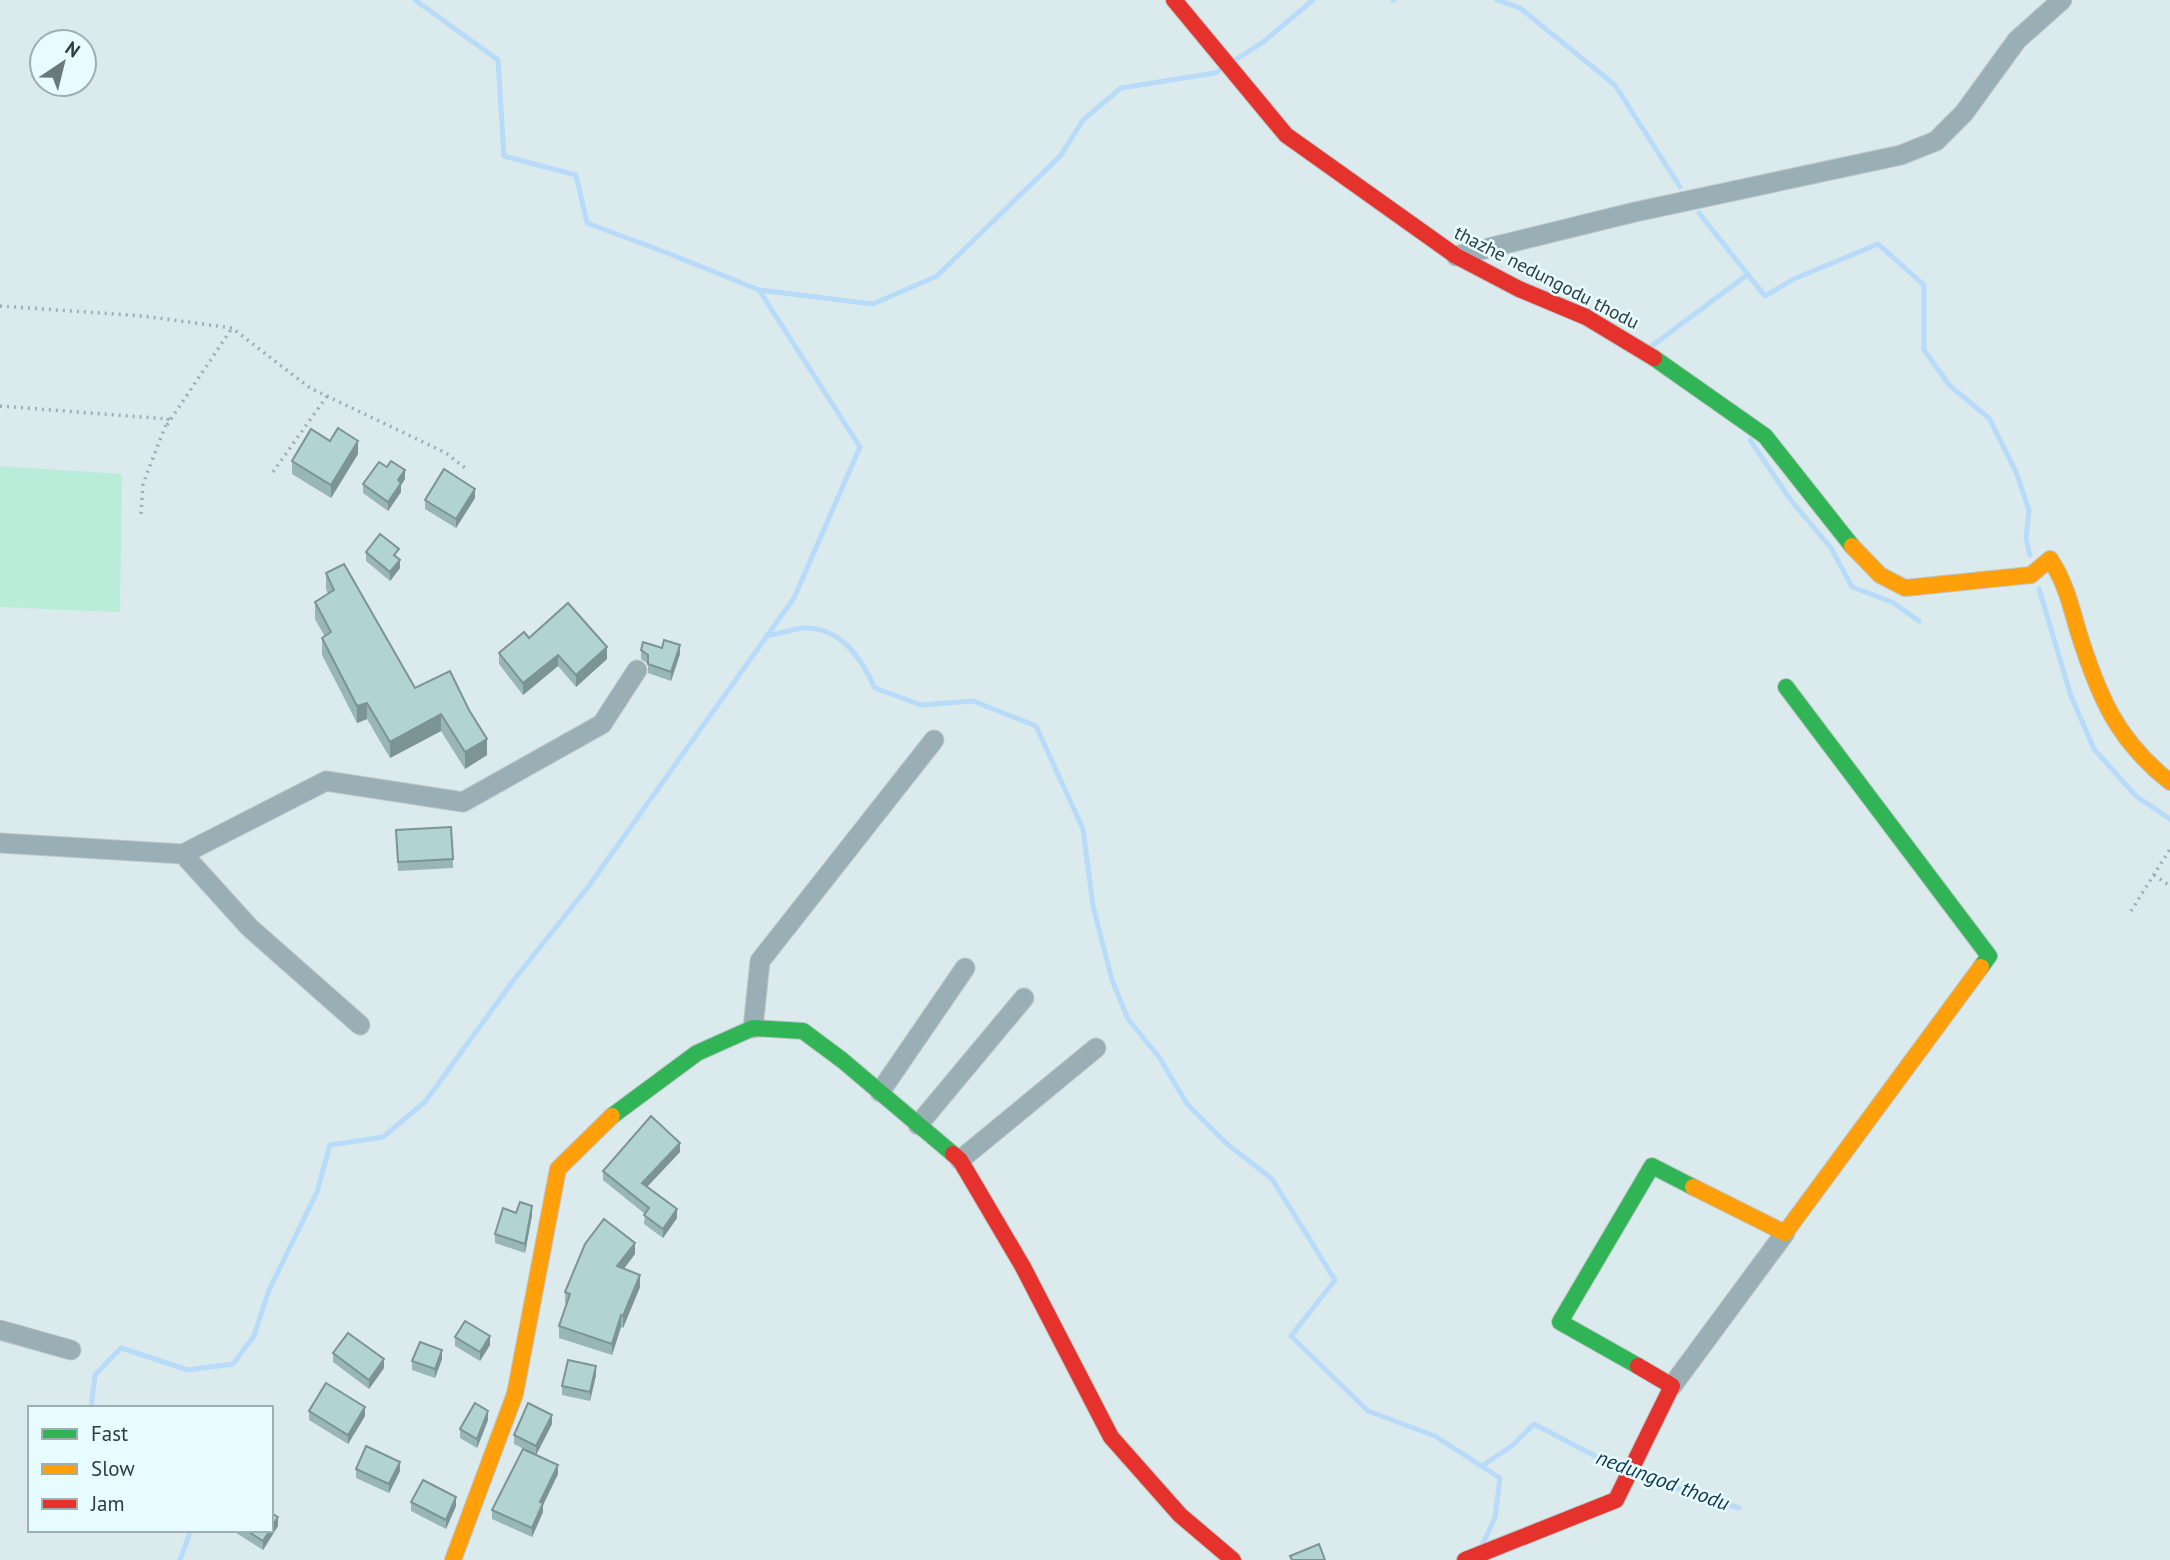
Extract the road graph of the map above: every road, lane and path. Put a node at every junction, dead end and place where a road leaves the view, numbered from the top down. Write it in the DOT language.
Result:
graph roads {
  1 [pos="1174,0"];
  2 [pos="2062,0"];
  3 [pos="1456,256"];
  4 [pos="0,306"];
  5 [pos="232,328"];
  6 [pos="327,397"];
  7 [pos="0,406"];
  8 [pos="163,431"];
  9 [pos="465,468"];
  10 [pos="273,472"];
  11 [pos="141,514"];
  12 [pos="637,670"];
  13 [pos="1786,687"];
  14 [pos="934,740"];
  15 [pos="2170,782"];
  16 [pos="0,843"];
  17 [pos="2170,849"];
  18 [pos="183,854"];
  19 [pos="2154,874"];
  20 [pos="2170,886"];
  21 [pos="2131,911"];
  22 [pos="965,968"];
  23 [pos="1024,998"];
  24 [pos="360,1025"];
  25 [pos="753,1028"];
  26 [pos="1096,1048"];
  27 [pos="880,1092"];
  28 [pos="919,1125"];
  29 [pos="960,1160"];
  30 [pos="1785,1233"];
  31 [pos="0,1329"];
  32 [pos="71,1350"];
  33 [pos="1672,1386"];
  34 [pos="458,1558"];
  35 [pos="1233,1560"];
  36 [pos="1465,1560"];
  1 -- 3 [label="street, thazhe nedungodu thodu"];
  2 -- 3 [label="street"];
  3 -- 15 [label="street, thazhe nedungodu thodu"];
  4 -- 5 [label="path"];
  5 -- 6 [label="path"];
  5 -- 8 [label="path"];
  6 -- 9 [label="path"];
  6 -- 10 [label="path"];
  7 -- 8 [label="path"];
  8 -- 11 [label="path"];
  12 -- 18 [label="street"];
  13 -- 30 [label="street"];
  14 -- 25 [label="street"];
  16 -- 18 [label="street"];
  17 -- 19 [label="path"];
  18 -- 24 [label="street"];
  19 -- 20 [label="path"];
  19 -- 21 [label="path"];
  22 -- 27 [label="street"];
  23 -- 28 [label="street"];
  25 -- 27 [label="street"];
  25 -- 34 [label="street"];
  26 -- 29 [label="street"];
  27 -- 28 [label="street"];
  28 -- 29 [label="street"];
  29 -- 35 [label="street"];
  30 -- 33 [label="street"];
  30 -- 33 [label="street"];
  31 -- 32 [label="street"];
  33 -- 36 [label="street"];
}
